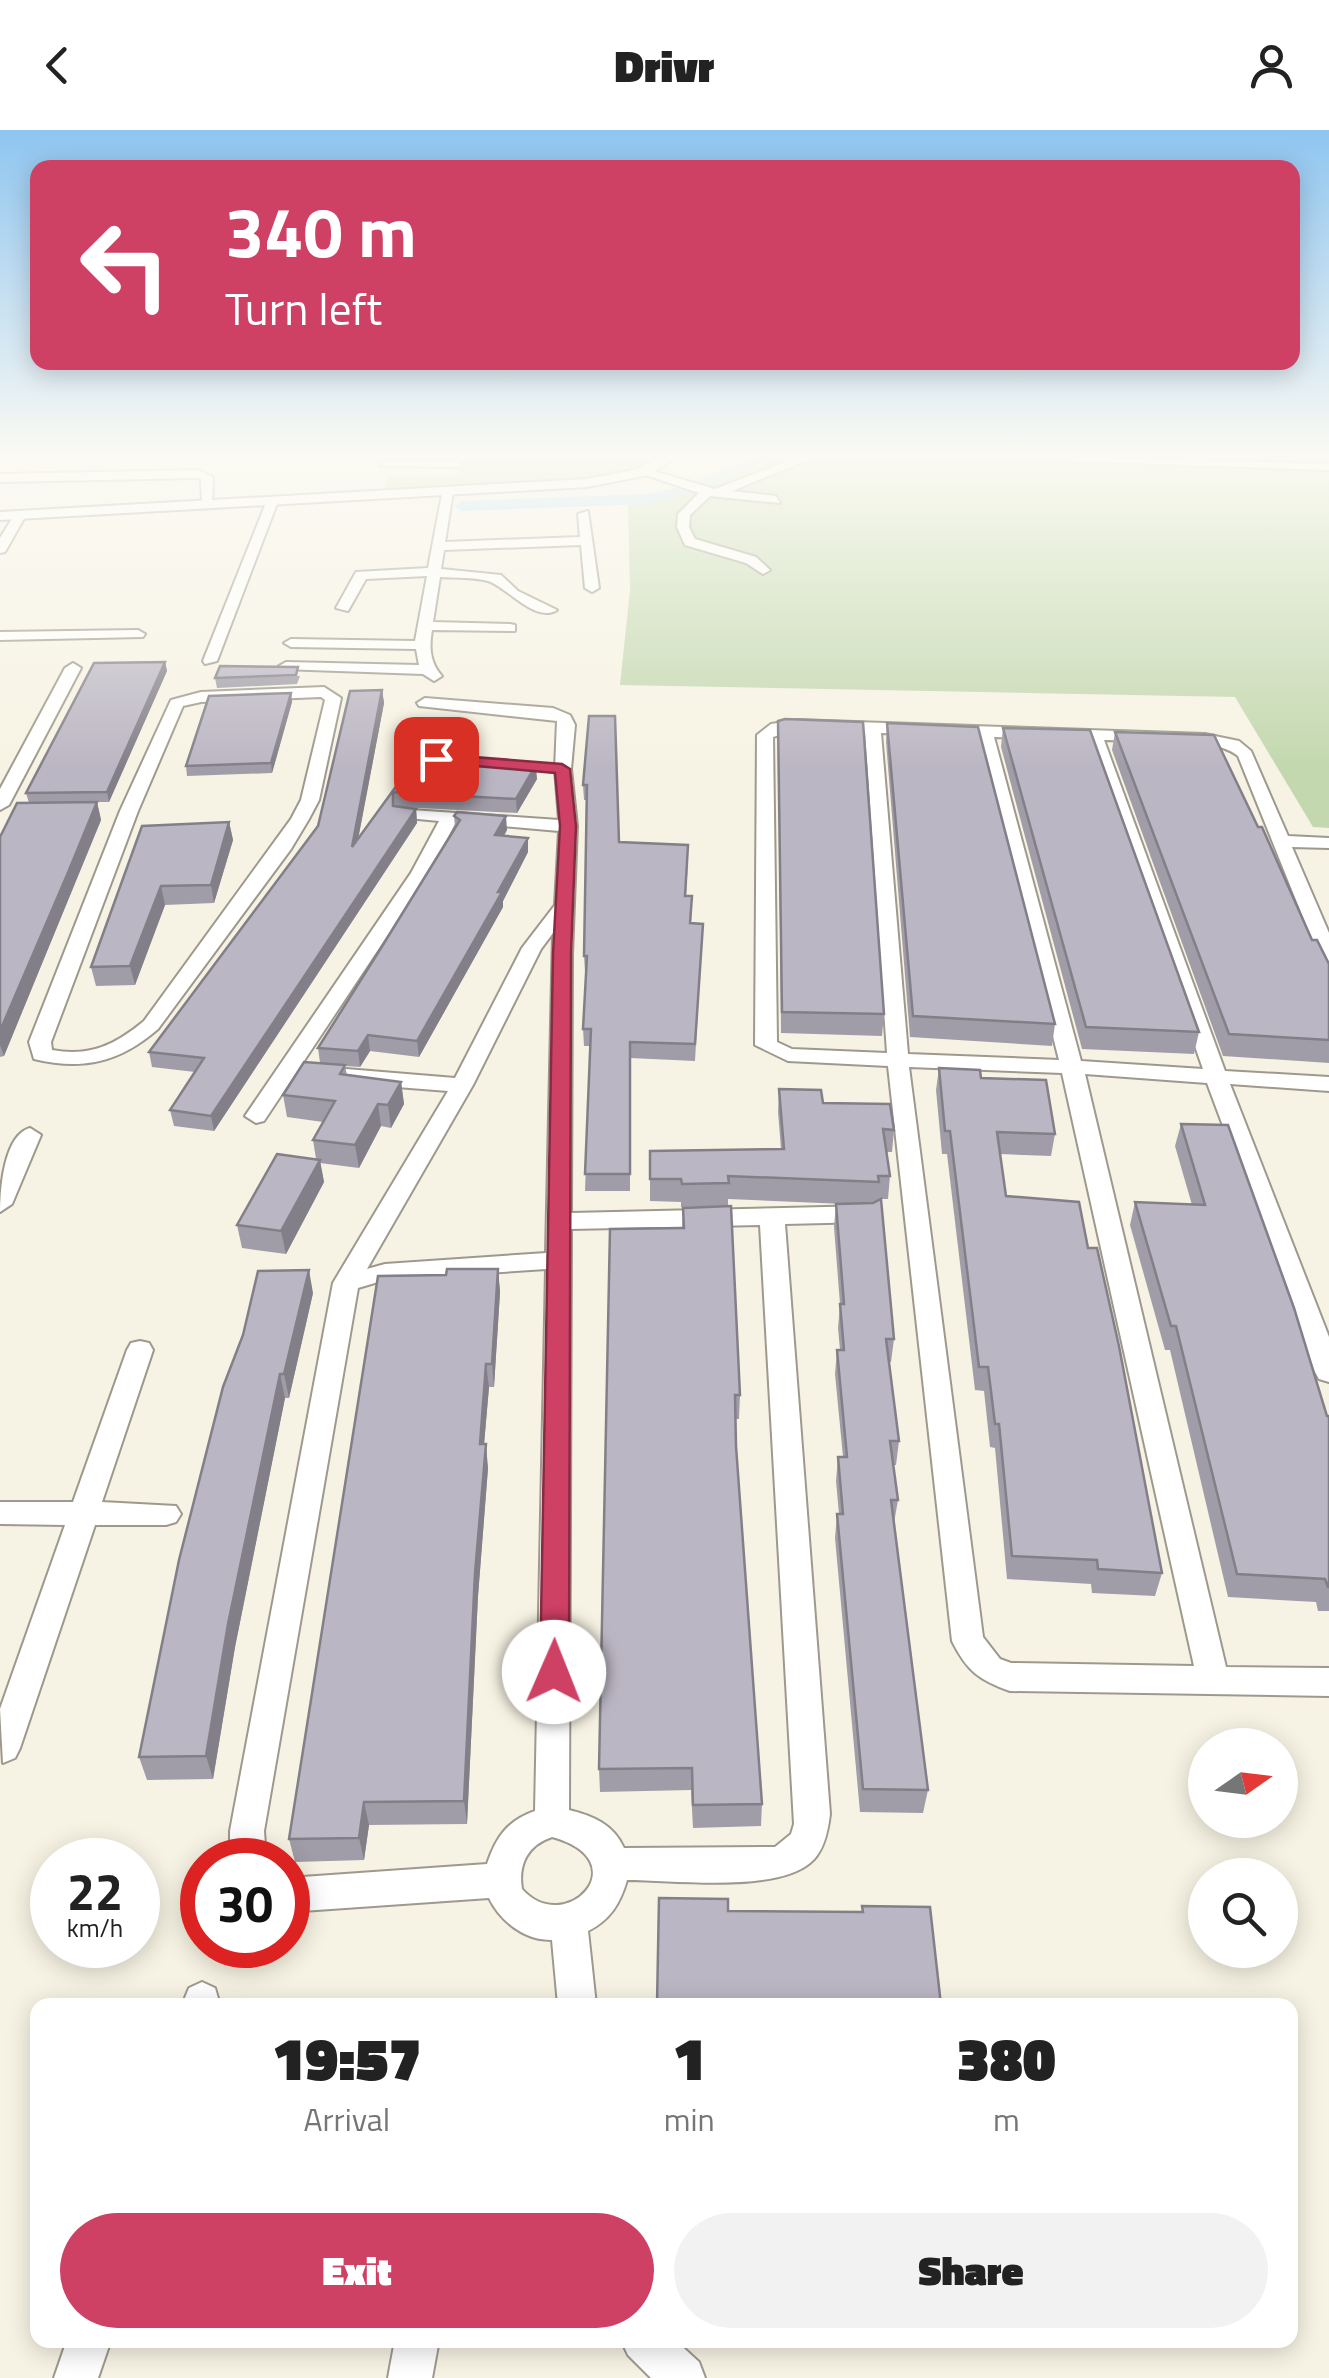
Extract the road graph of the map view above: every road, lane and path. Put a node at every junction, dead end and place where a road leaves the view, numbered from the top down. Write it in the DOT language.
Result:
graph roads {
  1 [pos="250,559"];
  2 [pos="435,559"];
  3 [pos="590,559"];
  4 [pos="747,559"];
  5 [pos="763,570"];
  6 [pos="432,572"];
  7 [pos="592,588"];
  8 [pos="342,608"];
  9 [pos="550,610"];
  10 [pos="424,626"];
  11 [pos="510,628"];
  12 [pos="138,634"];
  13 [pos="0,636"];
  14 [pos="291,643"];
  15 [pos="422,646"];
  16 [pos="210,661"];
  17 [pos="286,666"];
  18 [pos="73,668"];
  19 [pos="425,703"];
  20 [pos="874,727"];
  21 [pos="984,731"];
  22 [pos="1094,736"];
  23 [pos="0,804"];
  24 [pos="119,811"];
  25 [pos="403,813"];
  26 [pos="450,817"];
  27 [pos="568,826"];
  28 [pos="1279,842"];
  29 [pos="1329,843"];
  30 [pos="564,905"];
  31 [pos="1329,957"];
  32 [pos="898,1062"];
  33 [pos="1072,1067"];
  34 [pos="306,1073"];
  35 [pos="1217,1079"];
  36 [pos="1329,1084"];
  37 [pos="462,1085"];
  38 [pos="256,1116"];
  39 [pos="30,1135"];
  40 [pos="0,1204"];
  41 [pos="872,1214"];
  42 [pos="772,1217"];
  43 [pos="561,1221"];
  44 [pos="561,1260"];
  45 [pos="346,1284"];
  46 [pos="140,1350"];
  47 [pos="1329,1372"];
  48 [pos="0,1512"];
  49 [pos="81,1513"];
  50 [pos="166,1514"];
  51 [pos="1213,1680"];
  52 [pos="1329,1682"];
  53 [pos="3,1748"];
  54 [pos="552,1821"];
  55 [pos="247,1838"];
  56 [pos="613,1864"];
  57 [pos="502,1880"];
  58 [pos="310,1896"];
  59 [pos="570,1923"];
  60 [pos="576,1998"];
  61 [pos="85,2348"];
  62 [pos="416,2348"];
  63 [pos="651,2348"];
  64 [pos="76,2378"];
  65 [pos="410,2378"];
  66 [pos="682,2378"];
  1 -- 16 [label="street"];
  2 -- 6 [label="street"];
  3 -- 7 [label="street"];
  4 -- 5 [label="street"];
  6 -- 8 [label="street"];
  6 -- 9 [label="street"];
  6 -- 10 [label="street"];
  10 -- 11 [label="street"];
  10 -- 15 [label="street"];
  12 -- 13 [label="street"];
  14 -- 15 [label="street"];
  15 -- 17 [label="street"];
  18 -- 23 [label="street"];
  19 -- 27 [label="street"];
  20 -- 21 [label="street"];
  20 -- 32 [label="street"];
  20 -- 32 [label="street"];
  21 -- 22 [label="street"];
  21 -- 33 [label="street"];
  22 -- 28 [label="street"];
  22 -- 35 [label="street"];
  24 -- 24 [label="street"];
  25 -- 26 [label="street"];
  26 -- 27 [label="street"];
  26 -- 34 [label="street"];
  27 -- 30 [label="street"];
  28 -- 29 [label="street"];
  28 -- 31 [label="street"];
  30 -- 37 [label="street"];
  30 -- 43 [label="street"];
  32 -- 33 [label="street"];
  32 -- 51 [label="street"];
  33 -- 35 [label="street"];
  33 -- 51 [label="street"];
  34 -- 37 [label="street"];
  34 -- 38 [label="street"];
  35 -- 36 [label="street"];
  35 -- 47 [label="street"];
  37 -- 45 [label="street"];
  39 -- 40 [label="street"];
  41 -- 42 [label="street"];
  42 -- 43 [label="street"];
  42 -- 56 [label="street"];
  43 -- 44 [label="street"];
  44 -- 45 [label="street"];
  44 -- 54 [label="street"];
  45 -- 55 [label="street"];
  46 -- 49 [label="street"];
  48 -- 49 [label="street"];
  49 -- 50 [label="street"];
  49 -- 53 [label="street"];
  51 -- 52 [label="street"];
  54 -- 56 [label="street"];
  54 -- 57 [label="street"];
  56 -- 59 [label="street"];
  57 -- 58 [label="street"];
  57 -- 59 [label="street"];
  59 -- 60 [label="street"];
  61 -- 64 [label="street"];
  62 -- 65 [label="street"];
  63 -- 66 [label="street"];
}
